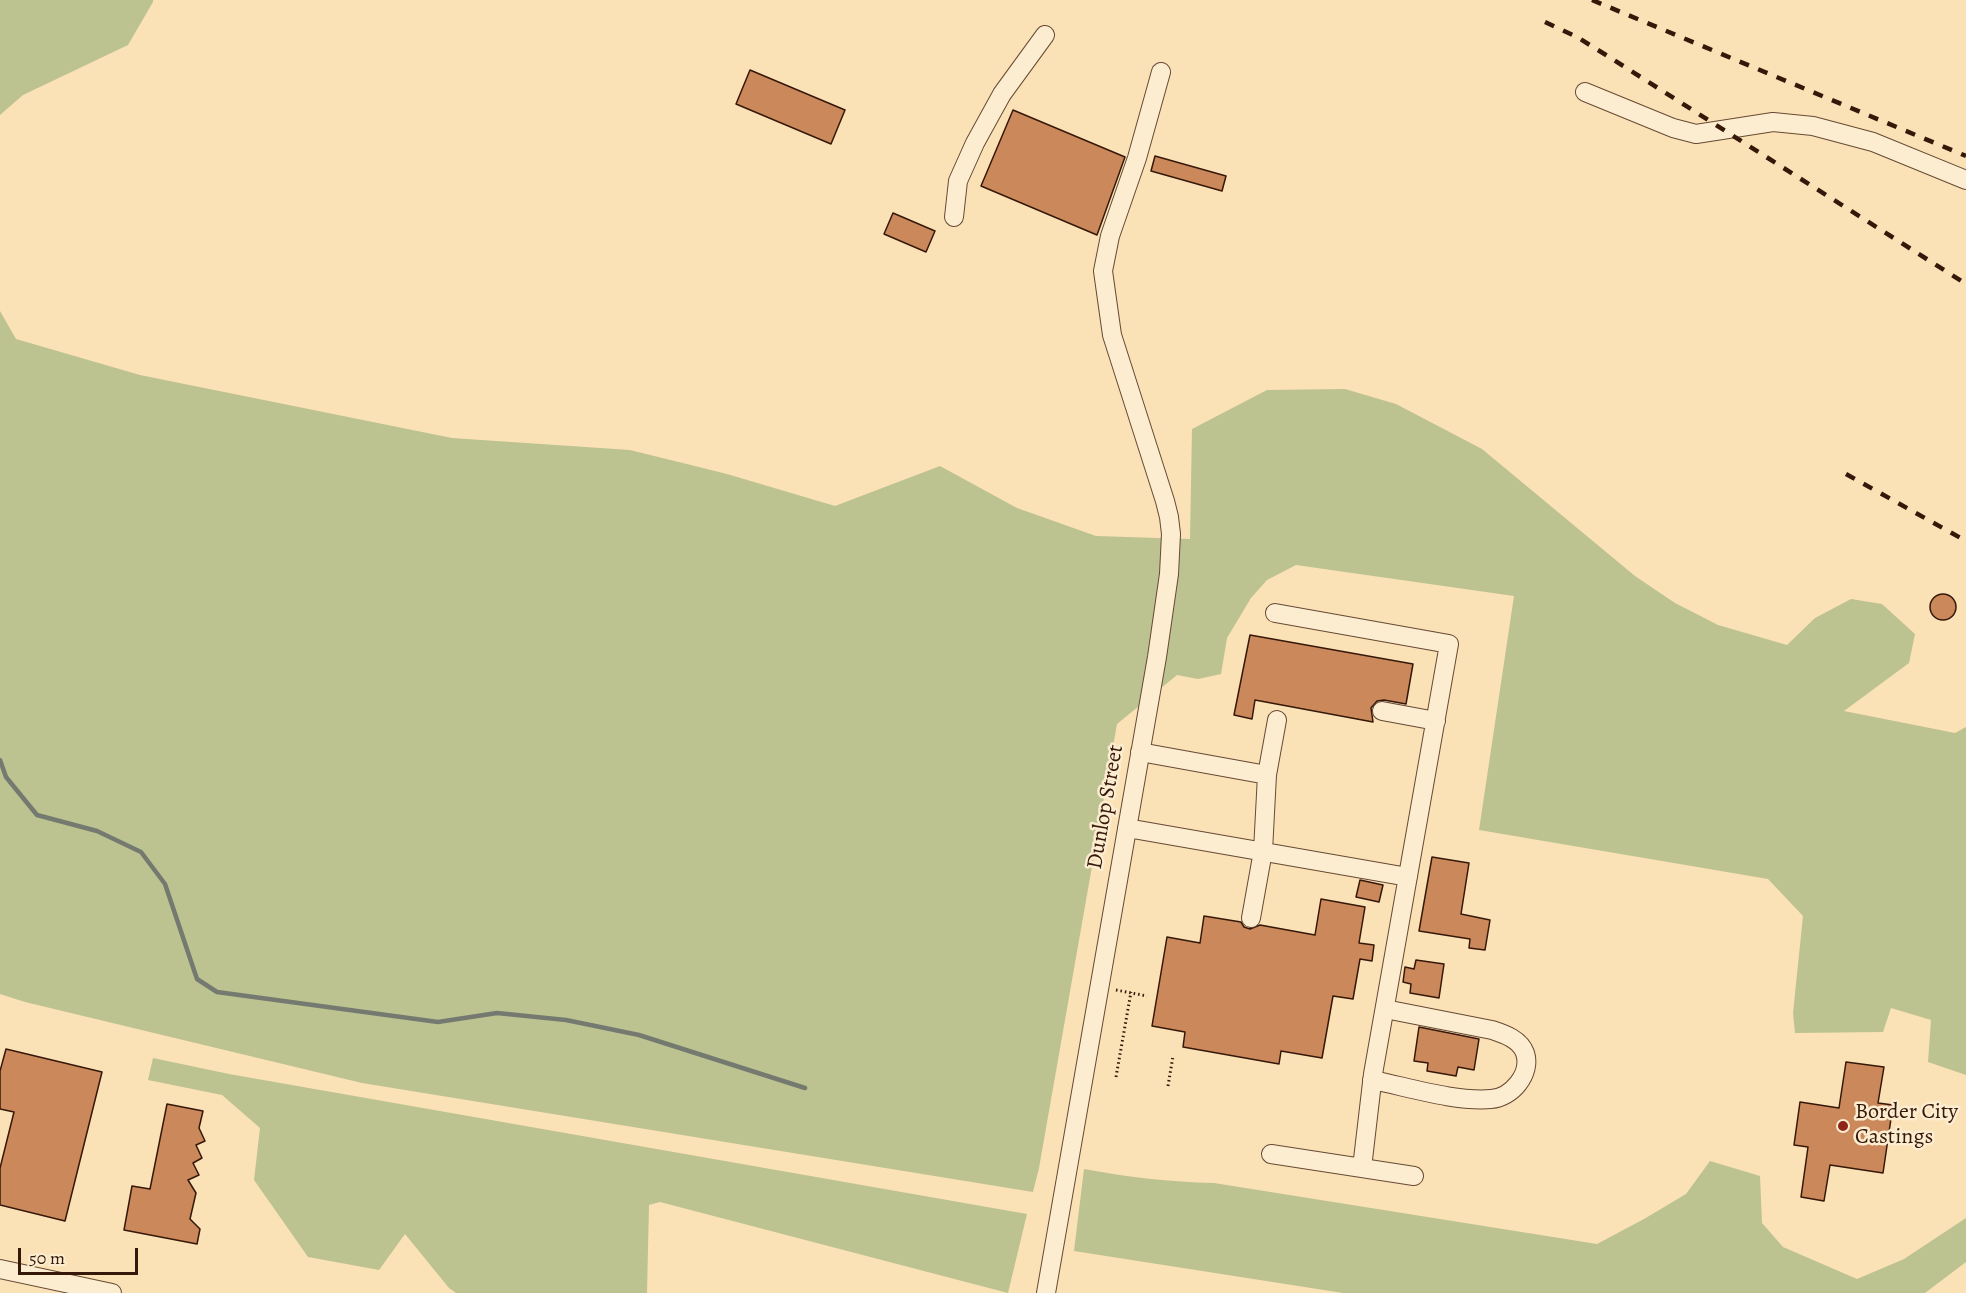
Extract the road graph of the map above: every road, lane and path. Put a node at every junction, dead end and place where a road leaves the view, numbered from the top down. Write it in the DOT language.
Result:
graph roads {
  1 [pos="1045,34"];
  2 [pos="1161,72"];
  3 [pos="1585,92"];
  4 [pos="1966,180"];
  5 [pos="954,217"];
  6 [pos="1275,613"];
  7 [pos="1382,711"];
  8 [pos="1277,720"];
  9 [pos="1436,721"];
  10 [pos="1140,752"];
  11 [pos="1267,775"];
  12 [pos="1127,828"];
  13 [pos="1263,851"];
  14 [pos="1408,877"];
  15 [pos="1251,918"];
  16 [pos="1099,987"];
  17 [pos="1131,993"];
  18 [pos="1147,996"];
  19 [pos="1384,1009"];
  20 [pos="1173,1056"];
  21 [pos="1116,1077"];
  22 [pos="1372,1080"];
  23 [pos="1168,1086"];
  24 [pos="1271,1154"];
  25 [pos="1362,1168"];
  26 [pos="1414,1176"];
  27 [pos="0,1269"];
  28 [pos="112,1293"];
  29 [pos="1046,1293"];
  1 -- 5 [label="street"];
  2 -- 10 [label="street, Dunlop Street"];
  3 -- 4 [label="street"];
  6 -- 9 [label="street"];
  7 -- 9 [label="street"];
  8 -- 11 [label="street"];
  9 -- 14 [label="street"];
  10 -- 11 [label="street"];
  10 -- 12 [label="street, Dunlop Street"];
  11 -- 13 [label="street"];
  12 -- 13 [label="street"];
  12 -- 16 [label="street, Dunlop Street"];
  13 -- 14 [label="street"];
  13 -- 15 [label="street"];
  14 -- 19 [label="street"];
  16 -- 17 [label="path"];
  16 -- 29 [label="street, Dunlop Street"];
  17 -- 18 [label="path"];
  17 -- 21 [label="path"];
  19 -- 22 [label="street"];
  19 -- 22 [label="street"];
  20 -- 23 [label="path"];
  22 -- 25 [label="street"];
  24 -- 25 [label="street"];
  25 -- 26 [label="street"];
  27 -- 28 [label="street"];
}
